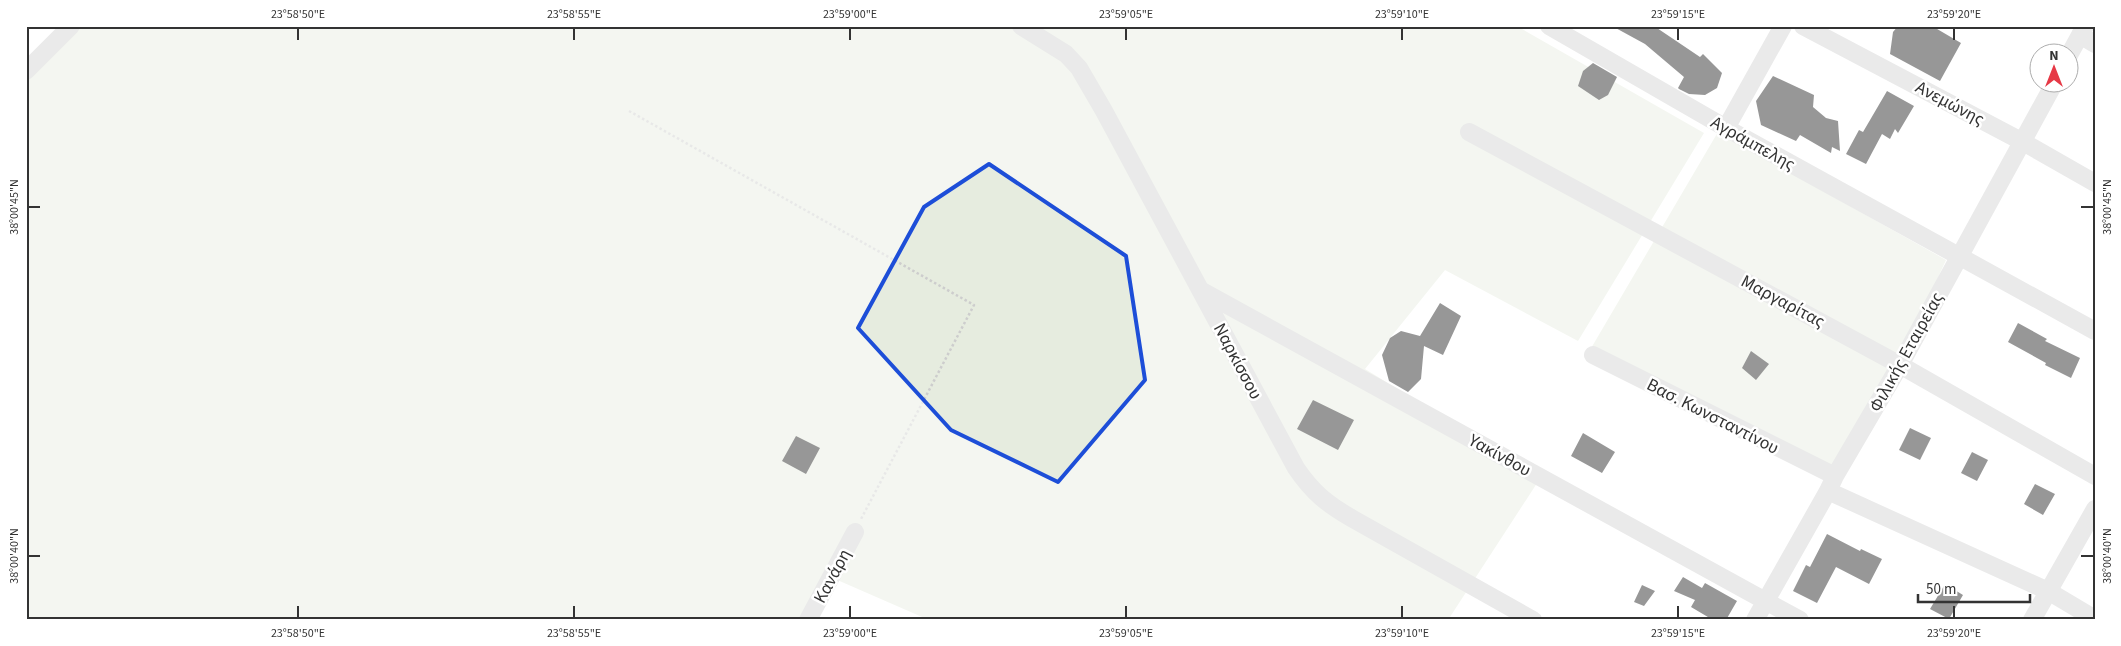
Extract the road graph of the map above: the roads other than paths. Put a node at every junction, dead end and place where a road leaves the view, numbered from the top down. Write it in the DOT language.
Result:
graph roads {
  1 [pos="71,26"];
  2 [pos="1021,26"];
  3 [pos="1549,26"];
  4 [pos="1784,26"];
  5 [pos="1803,26"];
  6 [pos="2087,35"];
  7 [pos="2078,45"];
  8 [pos="26,71"];
  9 [pos="2050,92"];
  10 [pos="1726,128"];
  11 [pos="1469,132"];
  12 [pos="2024,142"];
  13 [pos="2095,183"];
  14 [pos="1958,256"];
  15 [pos="1200,290"];
  16 [pos="2095,331"];
  17 [pos="1592,356"];
  18 [pos="1900,364"];
  19 [pos="2095,476"];
  20 [pos="1831,484"];
  21 [pos="2095,509"];
  22 [pos="855,532"];
  23 [pos="2048,591"];
  24 [pos="1765,601"];
  25 [pos="2095,619"];
  26 [pos="808,620"];
  27 [pos="1533,620"];
  28 [pos="1755,620"];
  29 [pos="1800,620"];
  30 [pos="2032,620"];
  1 -- 8 [label="street"];
  2 -- 15 [label="street, Ναρκίσσου"];
  3 -- 10 [label="street, Αγράμπελης"];
  4 -- 10 [label="street"];
  5 -- 12 [label="street, Ανεμώνης"];
  6 -- 7 [label="street"];
  9 -- 12 [label="street, Φιλικής Εταιρείας"];
  10 -- 14 [label="street, Αγράμπελης"];
  11 -- 18 [label="street, Μαργαρίτας"];
  12 -- 13 [label="street, Ανεμώνης"];
  12 -- 14 [label="street, Φιλικής Εταιρείας"];
  14 -- 16 [label="street, Αγράμπελης"];
  14 -- 18 [label="street, Φιλικής Εταιρείας"];
  15 -- 24 [label="street, Υακίνθου"];
  15 -- 27 [label="street, Ναρκίσσου"];
  17 -- 20 [label="street, Βασ. Κωνσταντίνου"];
  18 -- 19 [label="street, Μαργαρίτας"];
  18 -- 20 [label="street, Φιλικής Εταιρείας"];
  20 -- 23 [label="street, Βασ. Κωνσταντίνου"];
  20 -- 24 [label="street, Φιλικής Εταιρείας"];
  21 -- 23 [label="street"];
  22 -- 26 [label="street, Κανάρη"];
  23 -- 25 [label="street, Βασ. Κωνσταντίνου"];
  23 -- 30 [label="street"];
  24 -- 28 [label="street, Φιλικής Εταιρείας"];
  24 -- 29 [label="street, Υακίνθου"];
}
